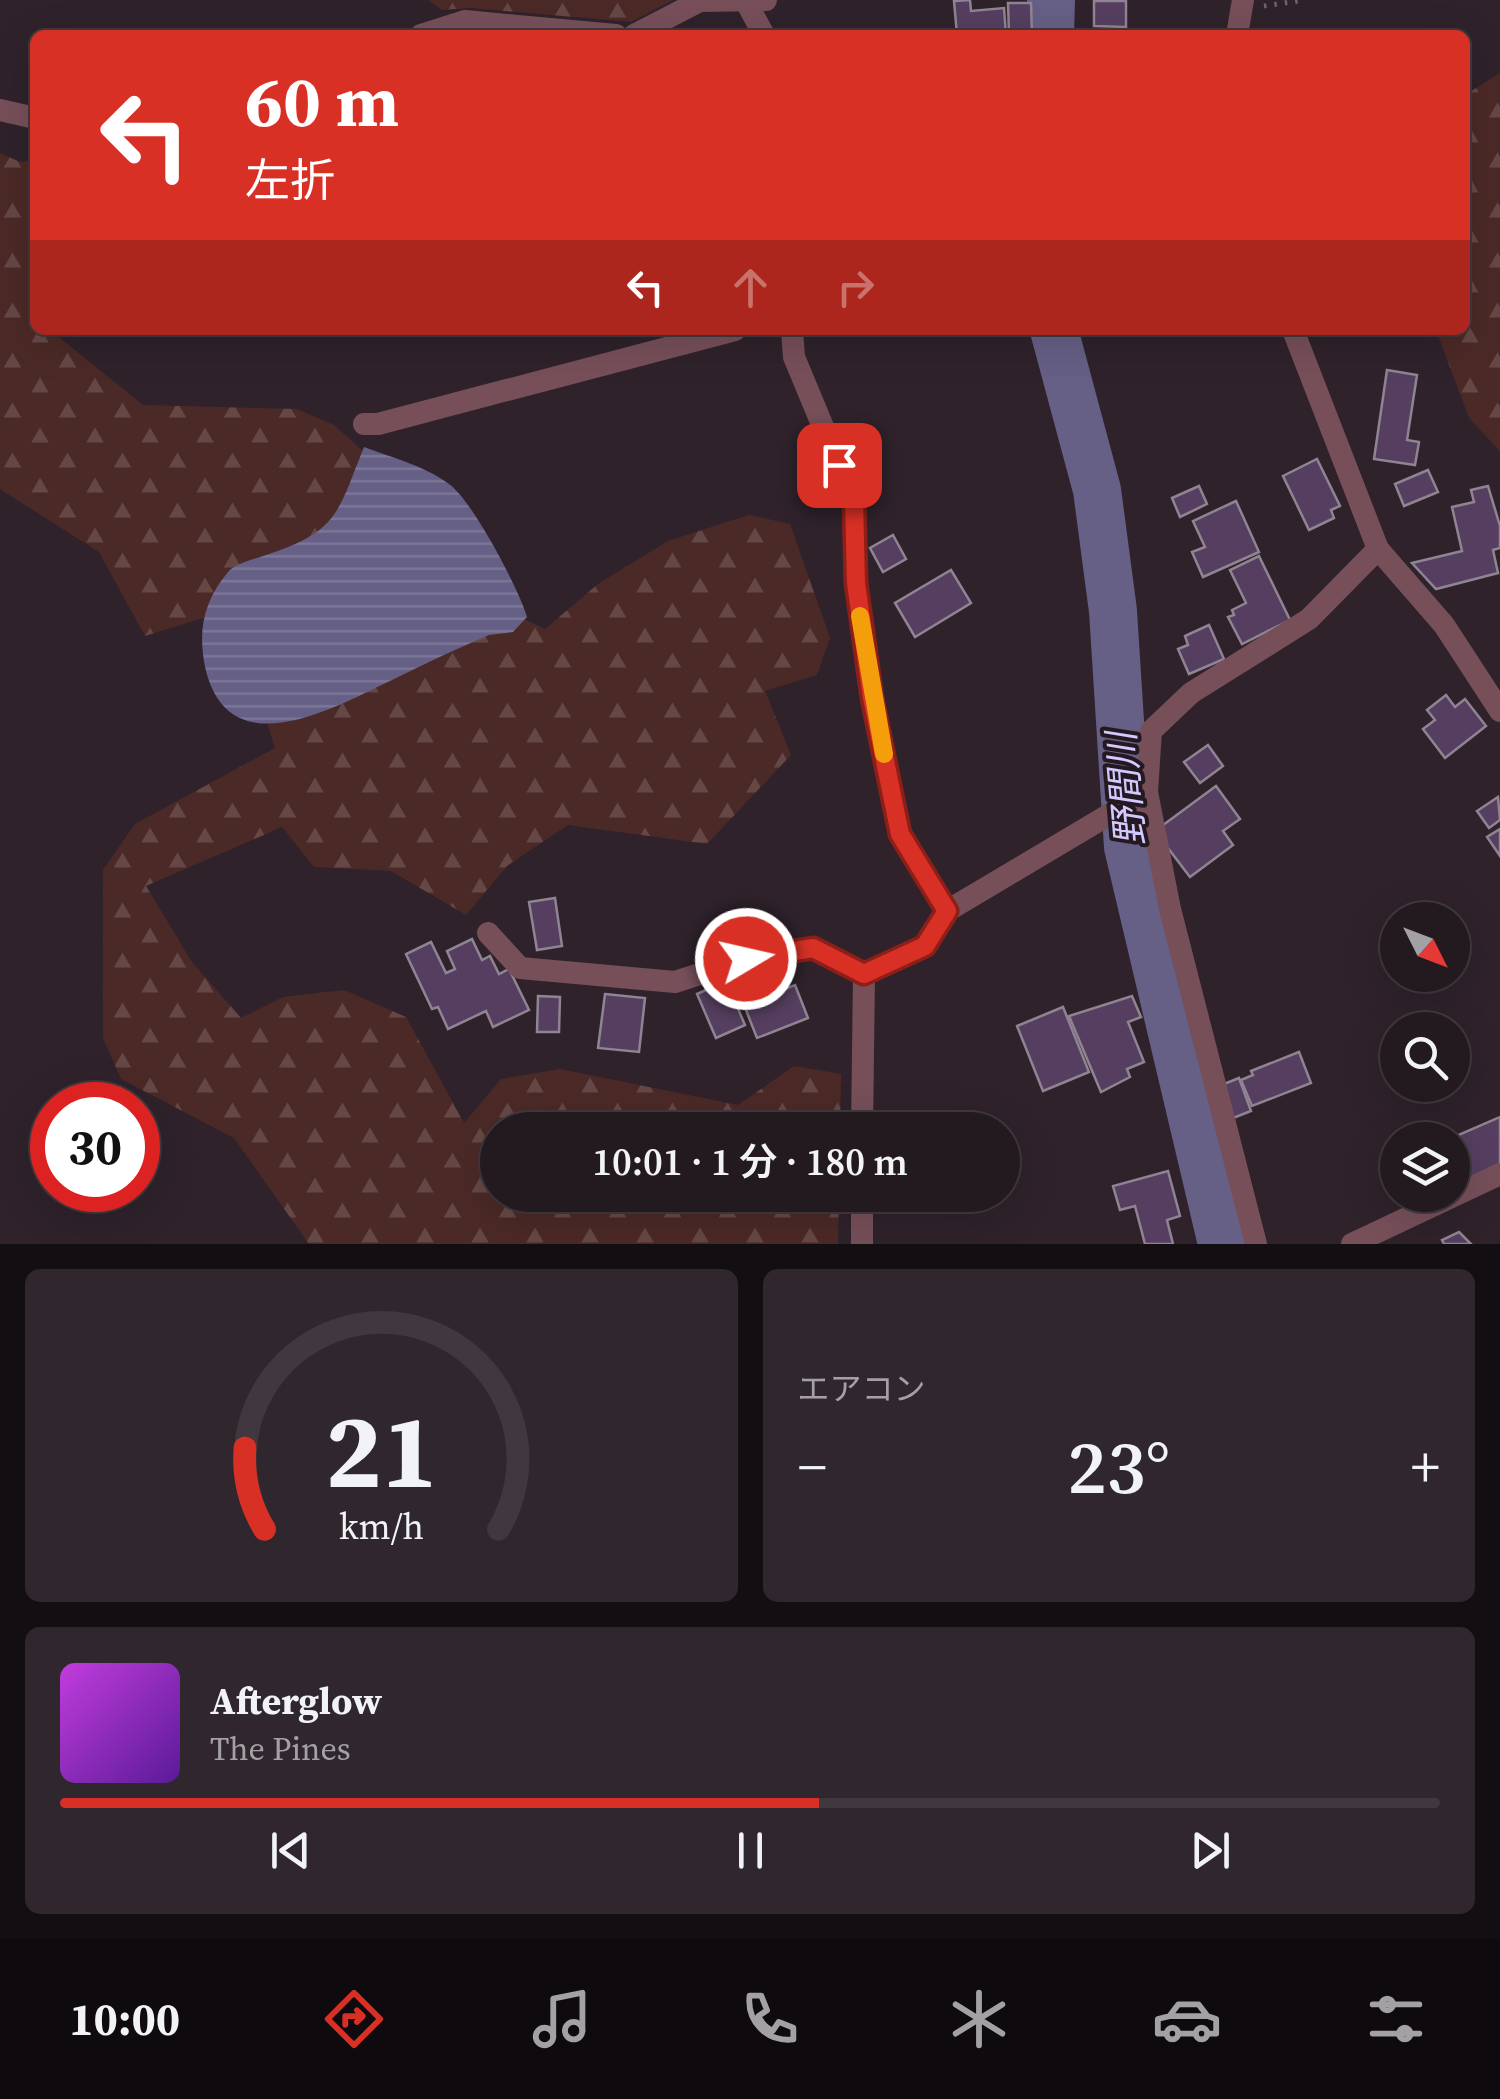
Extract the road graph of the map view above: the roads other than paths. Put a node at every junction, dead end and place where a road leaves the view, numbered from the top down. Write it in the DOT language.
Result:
graph roads {
  1 [pos="1245,0"];
  2 [pos="752,1"];
  3 [pos="439,30"];
  4 [pos="558,30"];
  5 [pos="644,30"];
  6 [pos="762,30"];
  7 [pos="1237,30"];
  8 [pos="0,110"];
  9 [pos="30,117"];
  10 [pos="714,335"];
  11 [pos="792,335"];
  12 [pos="1295,335"];
  13 [pos="364,424"];
  14 [pos="1378,550"];
  15 [pos="1500,711"];
  16 [pos="1147,792"];
  17 [pos="947,911"];
  18 [pos="488,932"];
  19 [pos="864,974"];
  20 [pos="862,1112"];
  21 [pos="1500,1174"];
  22 [pos="862,1212"];
  23 [pos="862,1244"];
  24 [pos="1256,1244"];
  25 [pos="1352,1244"];
  1 -- 7 [label="street"];
  2 -- 5 [label="street"];
  2 -- 6 [label="street"];
  3 -- 4 [label="street"];
  8 -- 9 [label="street"];
  10 -- 13 [label="street"];
  11 -- 17 [label="street"];
  12 -- 14 [label="street"];
  14 -- 15 [label="street"];
  14 -- 16 [label="street"];
  16 -- 17 [label="street"];
  16 -- 24 [label="street"];
  17 -- 19 [label="street"];
  18 -- 19 [label="street"];
  19 -- 20 [label="street"];
  21 -- 25 [label="street"];
  22 -- 23 [label="street"];
}
